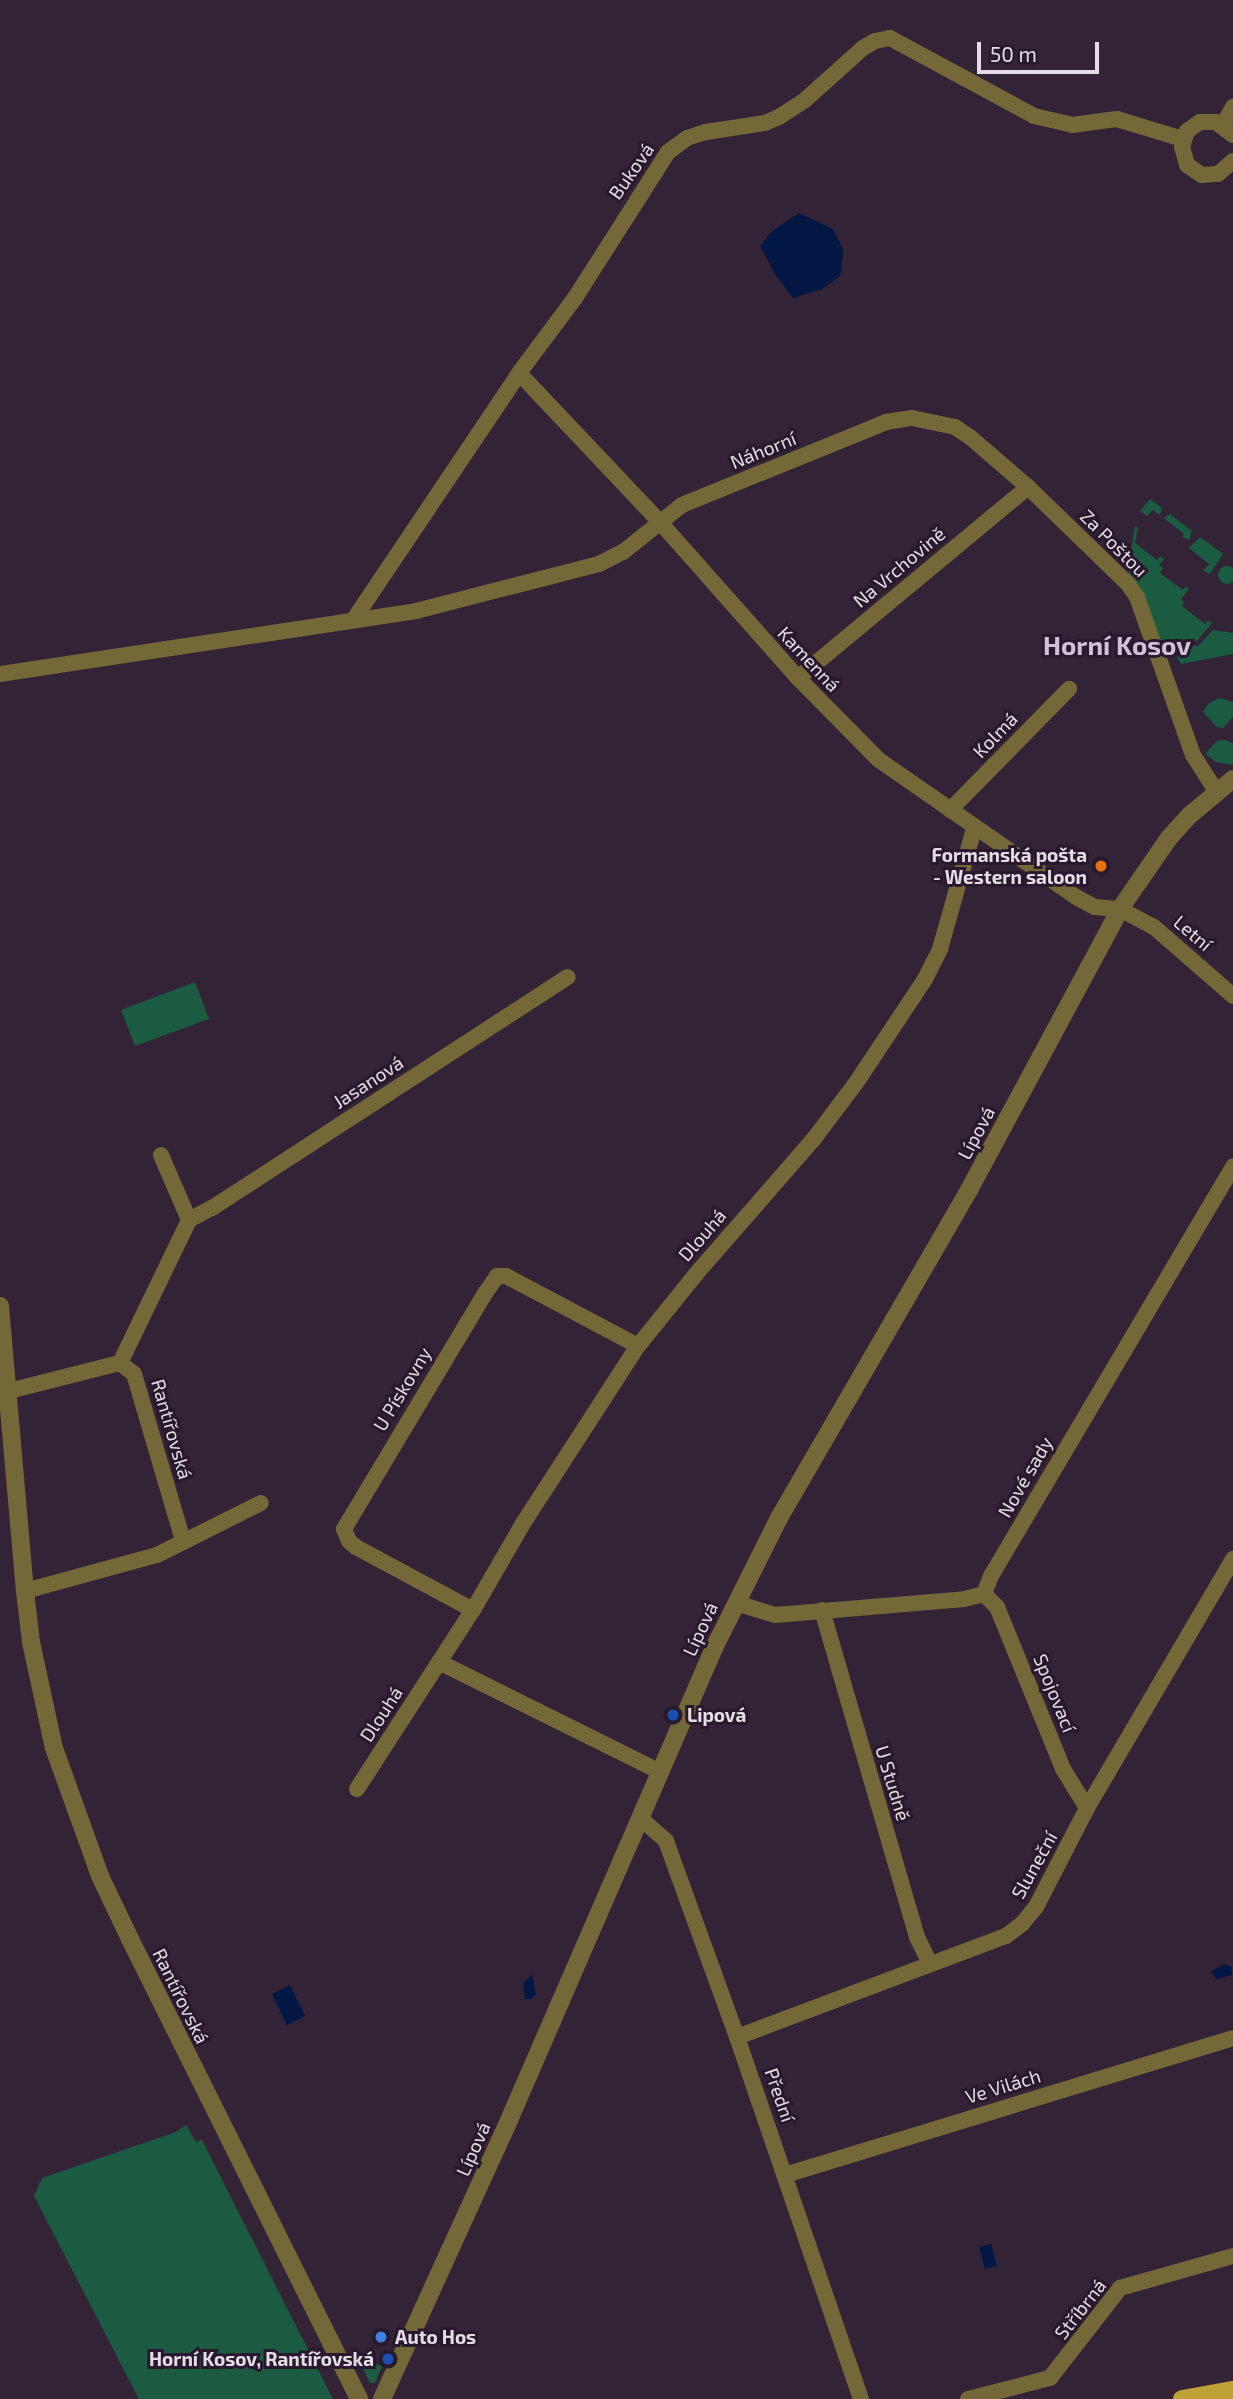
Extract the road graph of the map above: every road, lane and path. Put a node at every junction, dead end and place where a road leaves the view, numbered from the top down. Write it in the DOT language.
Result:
graph roads {
  1 [pos="1233,107"];
  2 [pos="1228,130"];
  3 [pos="1183,138"];
  4 [pos="1233,161"];
  5 [pos="519,373"];
  6 [pos="886,422"];
  7 [pos="1028,487"];
  8 [pos="659,521"];
  9 [pos="354,619"];
  10 [pos="0,674"];
  11 [pos="798,678"];
  12 [pos="1069,689"];
  13 [pos="1233,779"];
  14 [pos="1216,791"];
  15 [pos="950,810"];
  16 [pos="974,829"];
  17 [pos="1120,909"];
  18 [pos="568,977"];
  19 [pos="1233,996"];
  20 [pos="160,1155"];
  21 [pos="1233,1166"];
  22 [pos="189,1220"];
  23 [pos="0,1306"];
  24 [pos="638,1346"];
  25 [pos="120,1363"];
  26 [pos="9,1391"];
  27 [pos="261,1503"];
  28 [pos="183,1541"];
  29 [pos="1233,1559"];
  30 [pos="25,1591"];
  31 [pos="984,1594"];
  32 [pos="736,1603"];
  33 [pos="473,1609"];
  34 [pos="822,1611"];
  35 [pos="439,1662"];
  36 [pos="660,1771"];
  37 [pos="357,1790"];
  38 [pos="1087,1808"];
  39 [pos="639,1818"];
  40 [pos="930,1964"];
  41 [pos="737,2037"];
  42 [pos="1233,2038"];
  43 [pos="785,2175"];
  44 [pos="1233,2256"];
  45 [pos="1233,2390"];
  46 [pos="359,2399"];
  47 [pos="382,2399"];
  48 [pos="861,2399"];
  49 [pos="968,2399"];
  50 [pos="1182,2399"];
  1 -- 2 [label="street"];
  2 -- 3 [label="street"];
  3 -- 4 [label="street"];
  3 -- 5 [label="street, Buková"];
  5 -- 8 [label="street, Kamenná"];
  5 -- 9 [label="street, Buková"];
  6 -- 7 [label="street, Za Poštou"];
  6 -- 8 [label="street, Náhorní"];
  7 -- 11 [label="street, Na Vrchovině"];
  7 -- 14 [label="street, Za Poštou"];
  8 -- 9 [label="street, Náhorní"];
  8 -- 11 [label="street, Kamenná"];
  9 -- 10 [label="street, Náhorní"];
  11 -- 15 [label="street, Kamenná"];
  12 -- 15 [label="street, Kolmá"];
  13 -- 14 [label="street"];
  14 -- 17 [label="street"];
  15 -- 16 [label="street, Kamenná"];
  16 -- 17 [label="street, Kamenná"];
  16 -- 24 [label="street, Dlouhá"];
  17 -- 19 [label="street, Letní"];
  17 -- 32 [label="street, Lípová"];
  18 -- 22 [label="street, Jasanová"];
  20 -- 22 [label="street"];
  21 -- 31 [label="street, Nové sady"];
  22 -- 25 [label="street"];
  23 -- 26 [label="street, Rantířovská"];
  24 -- 33 [label="street, Dlouhá"];
  24 -- 33 [label="street, U Pískovny"];
  25 -- 26 [label="street"];
  25 -- 28 [label="street, Rantířovská"];
  26 -- 30 [label="street, Rantířovská"];
  27 -- 28 [label="street"];
  28 -- 30 [label="street"];
  29 -- 38 [label="street, Sluneční"];
  30 -- 46 [label="street, Rantířovská"];
  31 -- 34 [label="street"];
  31 -- 38 [label="street, Spojovací"];
  32 -- 34 [label="street"];
  32 -- 36 [label="street, Lípová"];
  33 -- 35 [label="street, Dlouhá"];
  34 -- 40 [label="street, U Studně"];
  35 -- 36 [label="street"];
  35 -- 37 [label="street, Dlouhá"];
  36 -- 39 [label="street, Lípová"];
  38 -- 40 [label="street, Sluneční"];
  39 -- 41 [label="street, Přední"];
  39 -- 47 [label="street, Lípová"];
  40 -- 41 [label="street, Sluneční"];
  41 -- 43 [label="street, Přední"];
  42 -- 43 [label="street, Ve Vilách"];
  43 -- 48 [label="street, Přední"];
  44 -- 49 [label="street, Stříbrná"];
  45 -- 50 [label="main road"];
}
